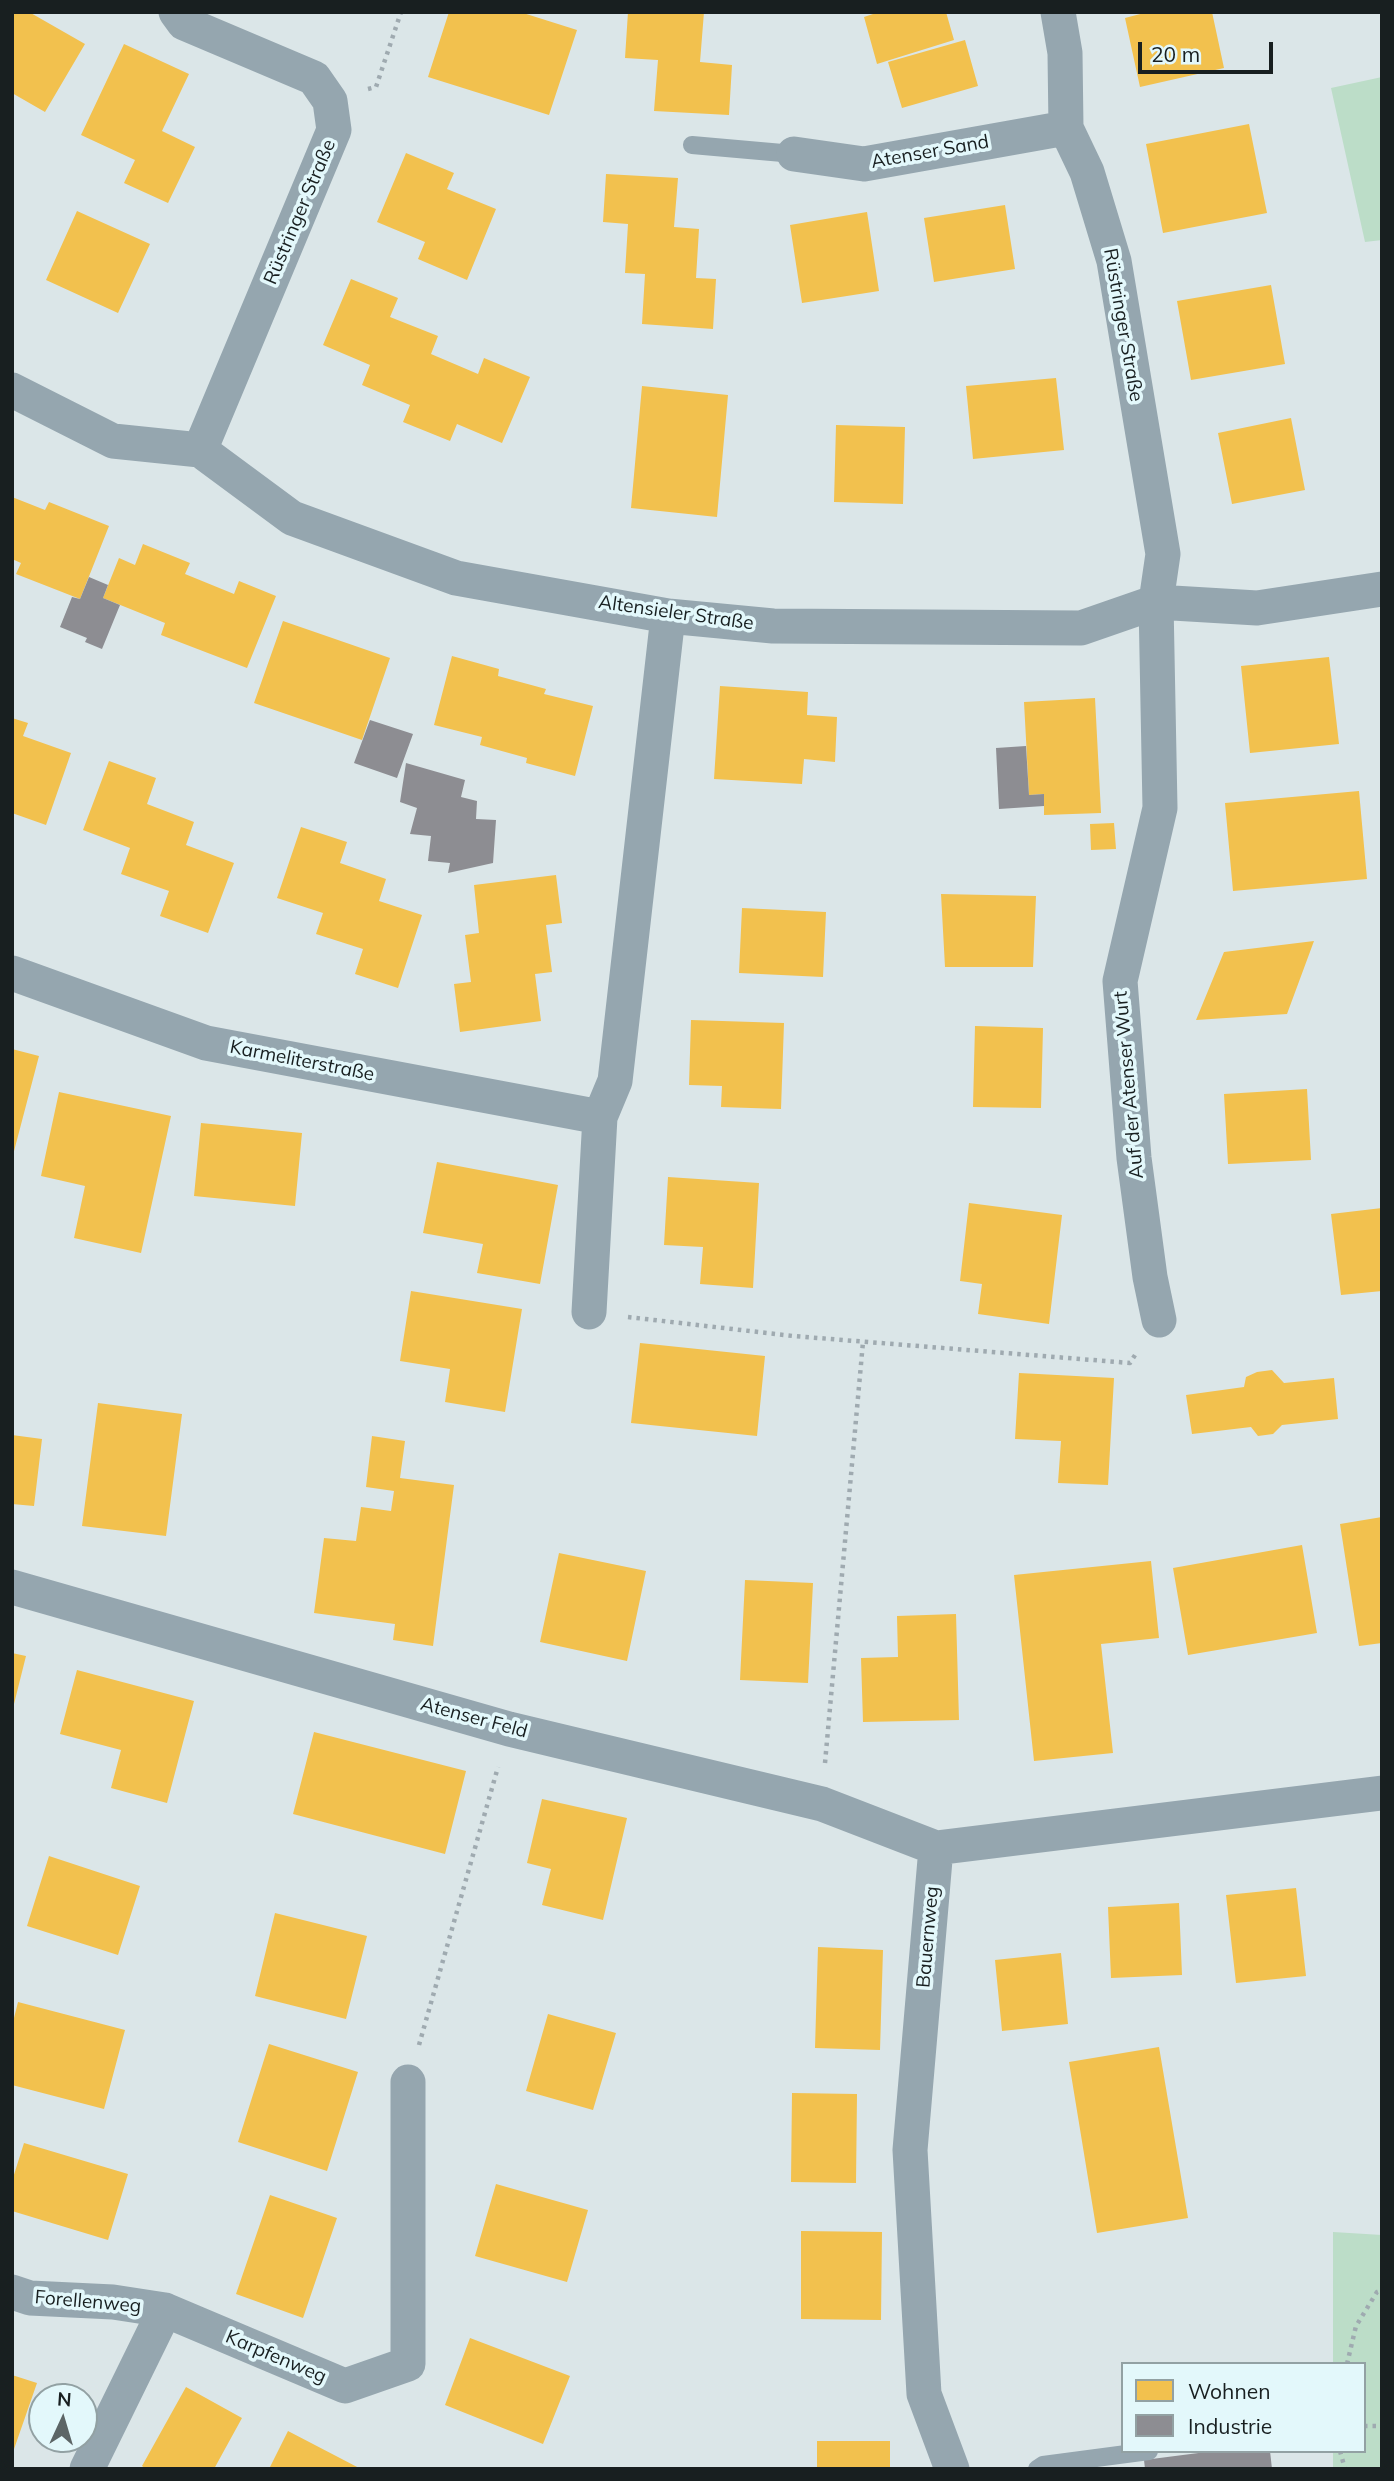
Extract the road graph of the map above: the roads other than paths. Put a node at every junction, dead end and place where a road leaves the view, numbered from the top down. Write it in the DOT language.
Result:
graph roads {
  1 [pos="176,12"];
  2 [pos="1058,12"];
  3 [pos="1066,128"];
  4 [pos="692,145"];
  5 [pos="794,154"];
  6 [pos="12,390"];
  7 [pos="200,450"];
  8 [pos="1382,589"];
  9 [pos="1156,602"];
  10 [pos="668,616"];
  11 [pos="12,973"];
  12 [pos="600,1117"];
  13 [pos="589,1312"];
  14 [pos="1159,1320"];
  15 [pos="12,1587"];
  16 [pos="1382,1793"];
  17 [pos="936,1848"];
  18 [pos="408,2082"];
  19 [pos="12,2292"];
  20 [pos="165,2311"];
  21 [pos="1134,2453"];
  22 [pos="87,2469"];
  23 [pos="952,2469"];
  24 [pos="1037,2469"];
  1 -- 7 [label="street, Rüstringer Straße"];
  2 -- 3 [label="street, Rüstringer Straße"];
  3 -- 5 [label="street, Atenser Sand"];
  3 -- 9 [label="street, Rüstringer Straße"];
  4 -- 5 [label="lane"];
  6 -- 7 [label="street, Altensieler Straße"];
  7 -- 10 [label="street, Altensieler Straße"];
  8 -- 9 [label="street, Altensieler Straße"];
  9 -- 10 [label="street, Altensieler Straße"];
  9 -- 14 [label="street, Auf der Atenser Wurt"];
  10 -- 12 [label="street"];
  11 -- 12 [label="street, Karmeliterstraße"];
  12 -- 13 [label="street"];
  15 -- 17 [label="street, Atenser Feld"];
  16 -- 17 [label="street"];
  17 -- 23 [label="street, Bauernweg"];
  18 -- 20 [label="street, Karpfenweg"];
  19 -- 20 [label="street, Forellenweg"];
  20 -- 22 [label="street"];
  21 -- 24 [label="lane"];
}
